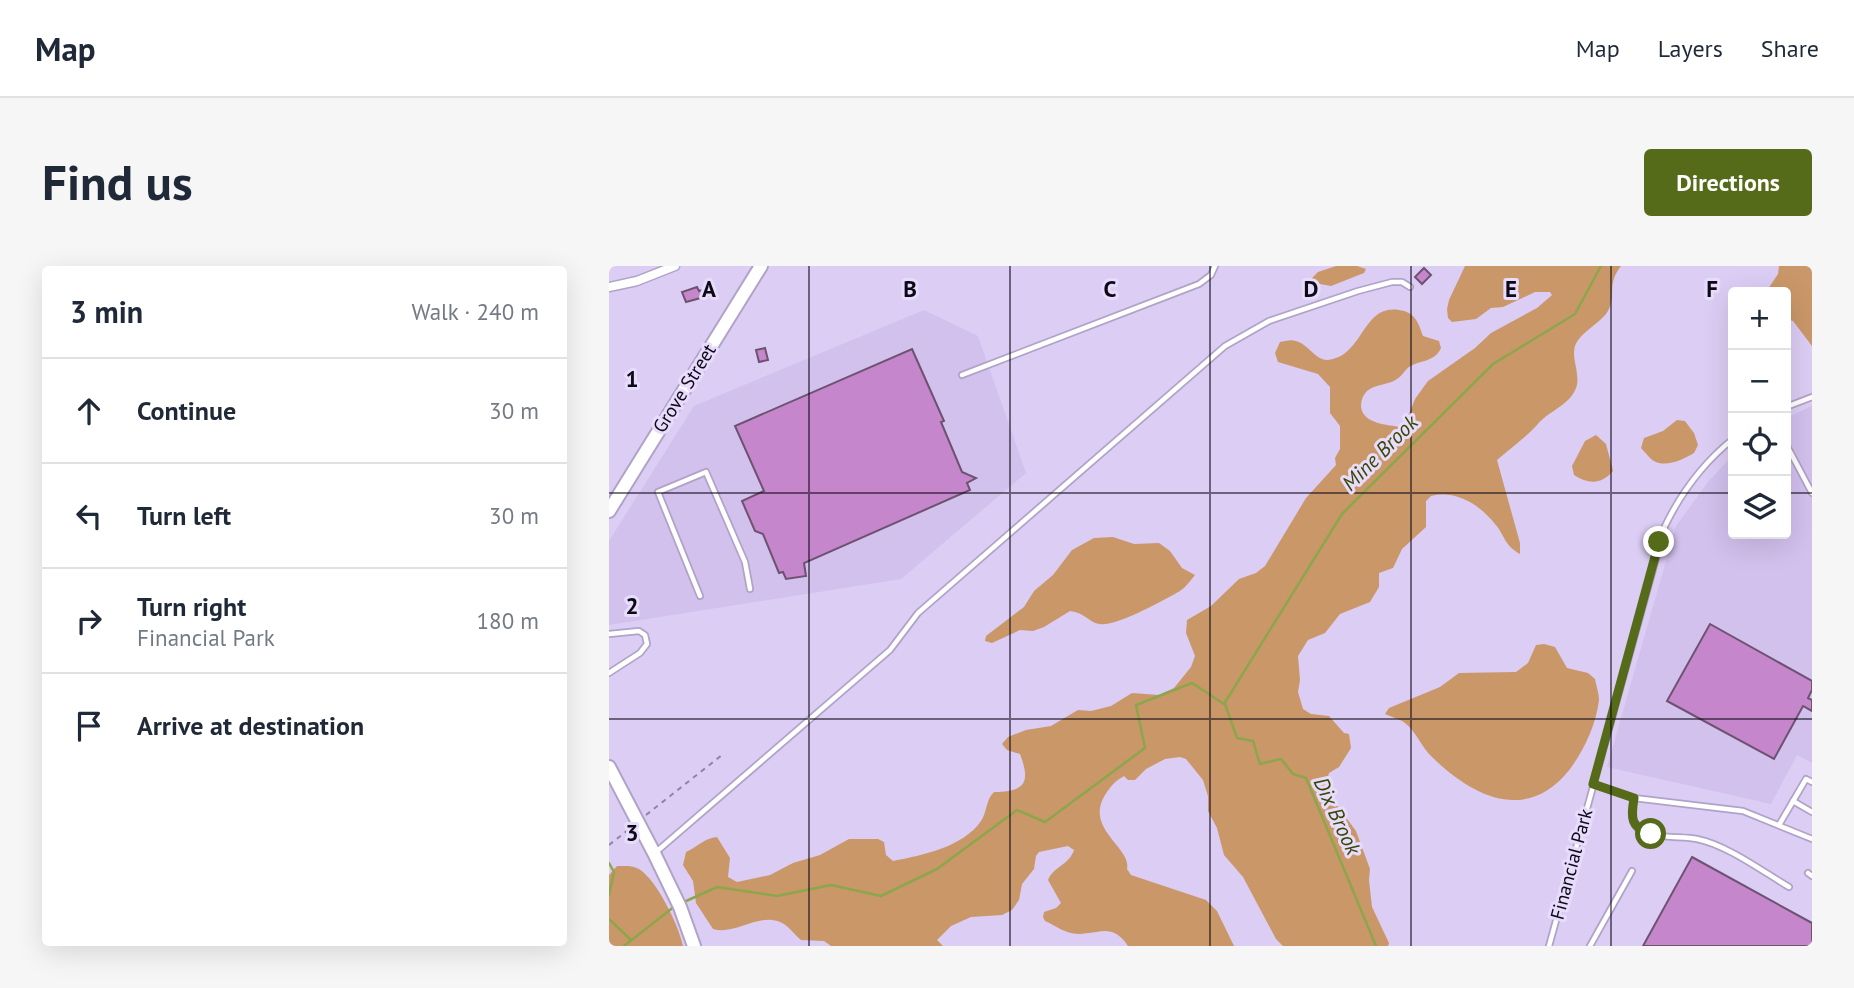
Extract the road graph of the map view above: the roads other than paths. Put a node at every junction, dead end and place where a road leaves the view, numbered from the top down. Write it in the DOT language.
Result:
graph roads {
  1 [pos="675,266"];
  2 [pos="761,266"];
  3 [pos="1215,266"];
  4 [pos="609,287"];
  5 [pos="1411,287"];
  6 [pos="962,375"];
  7 [pos="1812,397"];
  8 [pos="1791,405"];
  9 [pos="1728,444"];
  10 [pos="1791,453"];
  11 [pos="1812,493"];
  12 [pos="609,511"];
  13 [pos="750,589"];
  14 [pos="700,596"];
  15 [pos="609,634"];
  16 [pos="609,673"];
  17 [pos="609,767"];
  18 [pos="1812,782"];
  19 [pos="1593,784"];
  20 [pos="1634,798"];
  21 [pos="1793,802"];
  22 [pos="1812,812"];
  23 [pos="1779,825"];
  24 [pos="1812,839"];
  25 [pos="655,853"];
  26 [pos="1632,872"];
  27 [pos="1789,887"];
  28 [pos="694,946"];
  29 [pos="1549,946"];
  30 [pos="1590,946"];
  1 -- 4 [label="street"];
  2 -- 12 [label="main road, Grove Street"];
  3 -- 6 [label="lane"];
  5 -- 25 [label="lane"];
  7 -- 8 [label="lane"];
  9 -- 19 [label="lane, Financial Park"];
  10 -- 11 [label="lane"];
  13 -- 14 [label="lane"];
  15 -- 16 [label="lane"];
  17 -- 25 [label="main road"];
  18 -- 21 [label="lane"];
  19 -- 20 [label="lane"];
  19 -- 29 [label="lane, Financial Park"];
  20 -- 23 [label="lane"];
  20 -- 27 [label="lane"];
  21 -- 22 [label="lane"];
  21 -- 23 [label="lane"];
  23 -- 24 [label="lane"];
  25 -- 28 [label="main road"];
  26 -- 30 [label="lane"];
}
